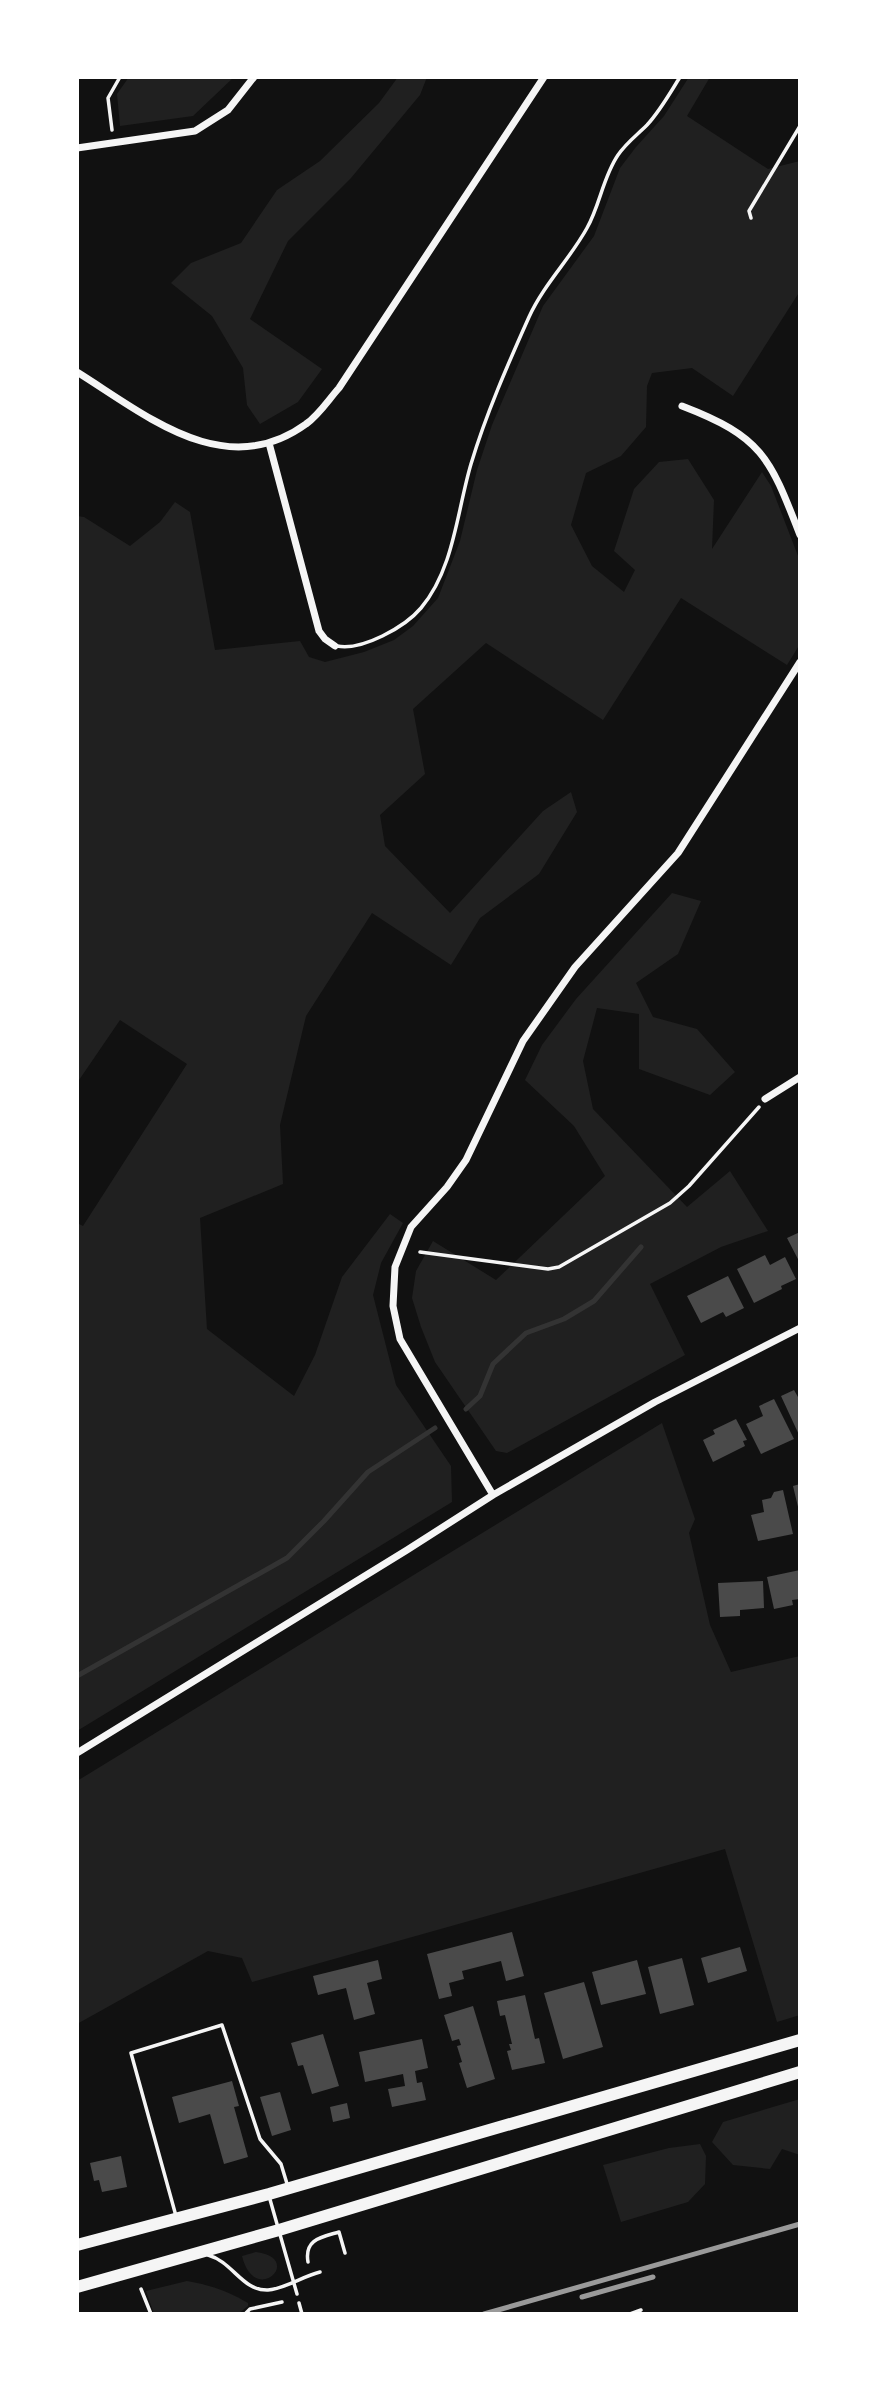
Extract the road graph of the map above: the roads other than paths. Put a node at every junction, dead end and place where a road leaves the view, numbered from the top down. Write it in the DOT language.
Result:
graph roads {
  1 [pos="254,77"];
  2 [pos="544,77"];
  3 [pos="680,77"];
  4 [pos="77,148"];
  5 [pos="77,372"];
  6 [pos="682,405"];
  7 [pos="269,443"];
  8 [pos="800,535"];
  9 [pos="335,646"];
  10 [pos="800,662"];
  11 [pos="800,1077"];
  12 [pos="765,1099"];
  13 [pos="800,1328"];
  14 [pos="493,1494"];
  15 [pos="77,1753"];
  16 [pos="800,2040"];
  17 [pos="800,2072"];
  18 [pos="288,2188"];
  19 [pos="269,2193"];
  20 [pos="177,2218"];
  21 [pos="279,2230"];
  22 [pos="77,2245"];
  23 [pos="201,2253"];
  24 [pos="320,2272"];
  25 [pos="293,2281"];
  26 [pos="77,2287"];
  27 [pos="297,2294"];
  1 -- 4 [label="street"];
  2 -- 7 [label="street"];
  3 -- 9 [label="lane"];
  5 -- 7 [label="street"];
  6 -- 8 [label="street"];
  7 -- 9 [label="street"];
  10 -- 14 [label="street"];
  11 -- 12 [label="street"];
  13 -- 14 [label="street"];
  14 -- 15 [label="street"];
  16 -- 18 [label="main road"];
  17 -- 21 [label="main road"];
  18 -- 19 [label="main road"];
  18 -- 20 [label="lane"];
  19 -- 20 [label="main road"];
  19 -- 21 [label="lane"];
  20 -- 22 [label="main road"];
  21 -- 23 [label="main road"];
  21 -- 25 [label="lane"];
  23 -- 25 [label="lane"];
  23 -- 26 [label="main road"];
  24 -- 25 [label="lane"];
  25 -- 27 [label="lane"];
}
